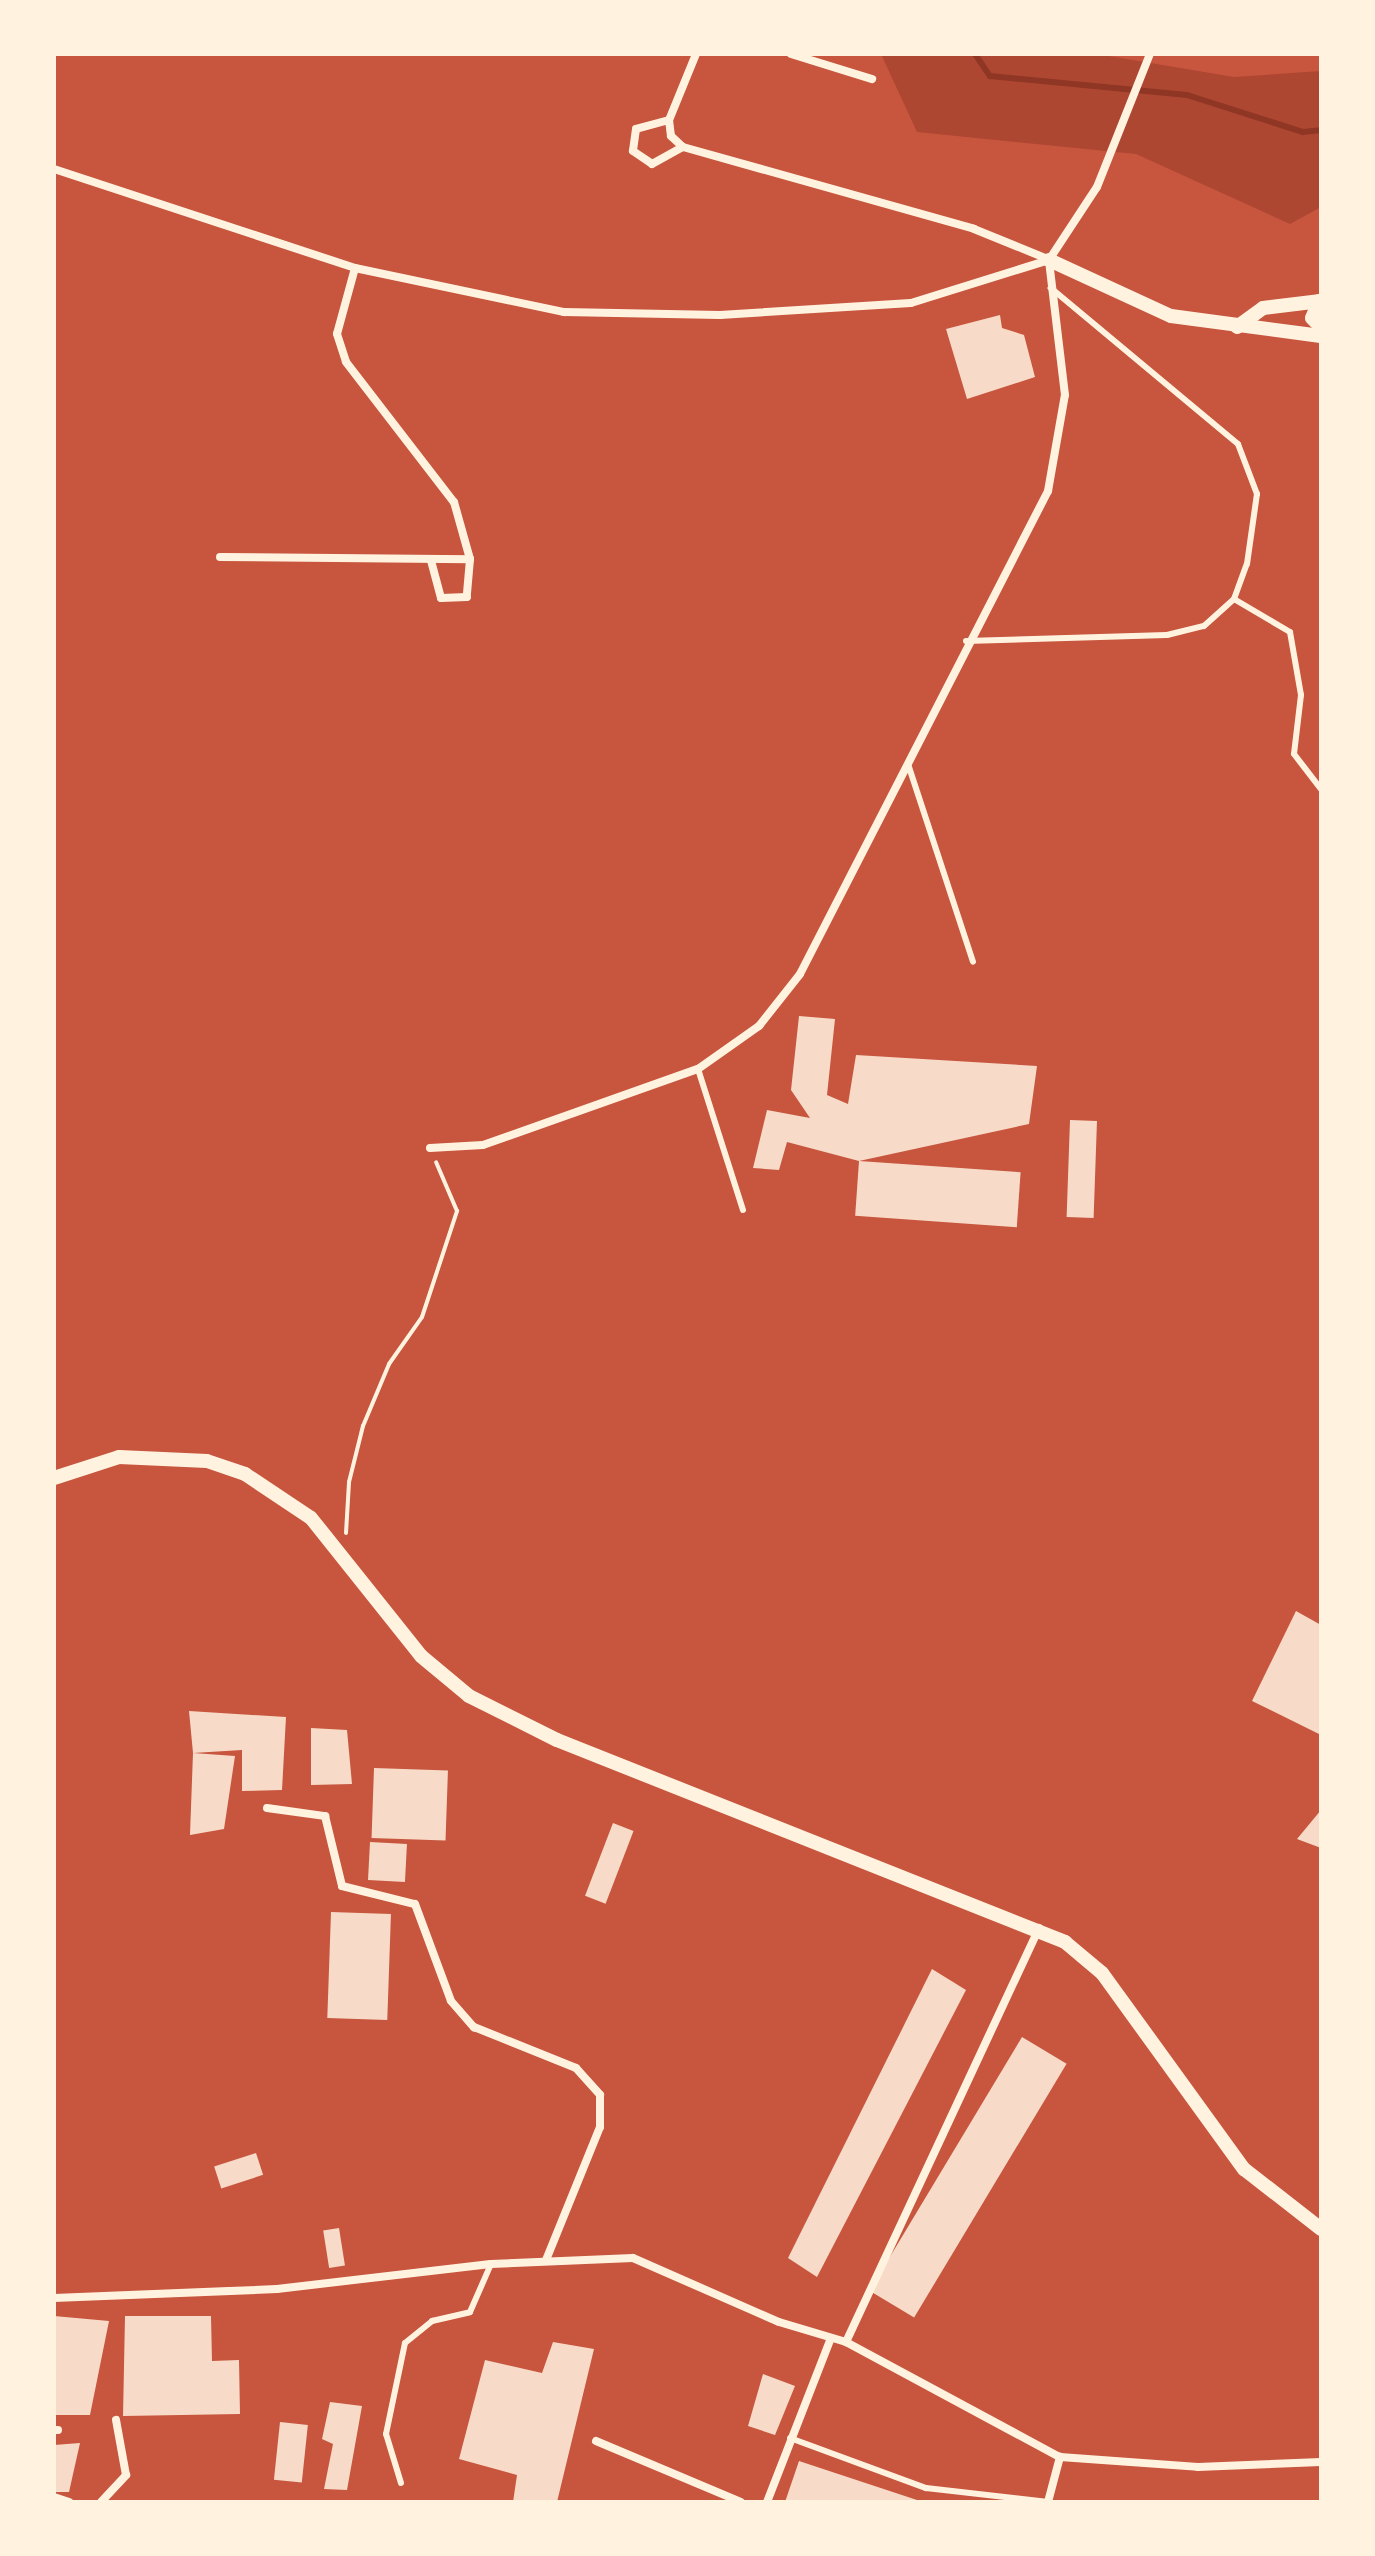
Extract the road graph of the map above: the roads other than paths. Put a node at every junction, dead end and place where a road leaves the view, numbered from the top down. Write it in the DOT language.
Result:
graph roads {
  1 [pos="696,54"];
  2 [pos="791,54"];
  3 [pos="1150,54"];
  4 [pos="872,79"];
  5 [pos="669,120"];
  6 [pos="683,147"];
  7 [pos="54,169"];
  8 [pos="1049,260"];
  9 [pos="355,268"];
  10 [pos="1051,287"];
  11 [pos="1320,301"];
  12 [pos="1237,327"];
  13 [pos="1321,327"];
  14 [pos="1321,336"];
  15 [pos="220,557"];
  16 [pos="470,559"];
  17 [pos="431,560"];
  18 [pos="1234,599"];
  19 [pos="966,641"];
  20 [pos="908,764"];
  21 [pos="1321,789"];
  22 [pos="973,962"];
  23 [pos="698,1069"];
  24 [pos="430,1148"];
  25 [pos="743,1210"];
  26 [pos="54,1478"];
  27 [pos="267,1808"];
  28 [pos="1039,1927"];
  29 [pos="1321,2229"];
  30 [pos="546,2260"];
  31 [pos="491,2264"];
  32 [pos="54,2298"];
  33 [pos="830,2340"];
  34 [pos="846,2342"];
  35 [pos="116,2420"];
  36 [pos="789,2438"];
  37 [pos="596,2441"];
  38 [pos="1060,2457"];
  39 [pos="1321,2462"];
  40 [pos="401,2483"];
  41 [pos="54,2497"];
  42 [pos="69,2502"];
  43 [pos="101,2502"];
  44 [pos="741,2502"];
  45 [pos="767,2502"];
  46 [pos="1048,2502"];
  1 -- 5 [label="street"];
  2 -- 4 [label="street"];
  3 -- 8 [label="street"];
  5 -- 6 [label="street"];
  5 -- 6 [label="street"];
  6 -- 8 [label="street"];
  7 -- 9 [label="street"];
  8 -- 9 [label="street"];
  8 -- 10 [label="street"];
  8 -- 12 [label="street"];
  9 -- 16 [label="street"];
  10 -- 18 [label="lane"];
  10 -- 19 [label="street"];
  11 -- 12 [label="street"];
  11 -- 13 [label="street"];
  12 -- 14 [label="street"];
  15 -- 17 [label="street"];
  16 -- 17 [label="street"];
  16 -- 17 [label="street"];
  18 -- 19 [label="lane"];
  18 -- 21 [label="lane"];
  19 -- 20 [label="street"];
  20 -- 22 [label="lane"];
  20 -- 23 [label="street"];
  23 -- 24 [label="street"];
  23 -- 25 [label="lane"];
  26 -- 28 [label="street"];
  27 -- 30 [label="street"];
  28 -- 29 [label="street"];
  28 -- 34 [label="street"];
  30 -- 31 [label="street"];
  30 -- 33 [label="street"];
  31 -- 32 [label="street"];
  31 -- 40 [label="lane"];
  33 -- 34 [label="street"];
  33 -- 36 [label="street"];
  34 -- 38 [label="street"];
  35 -- 43 [label="street"];
  36 -- 45 [label="street"];
  36 -- 46 [label="lane"];
  37 -- 44 [label="street"];
  38 -- 39 [label="street"];
  38 -- 46 [label="street"];
  41 -- 42 [label="street"];
}
